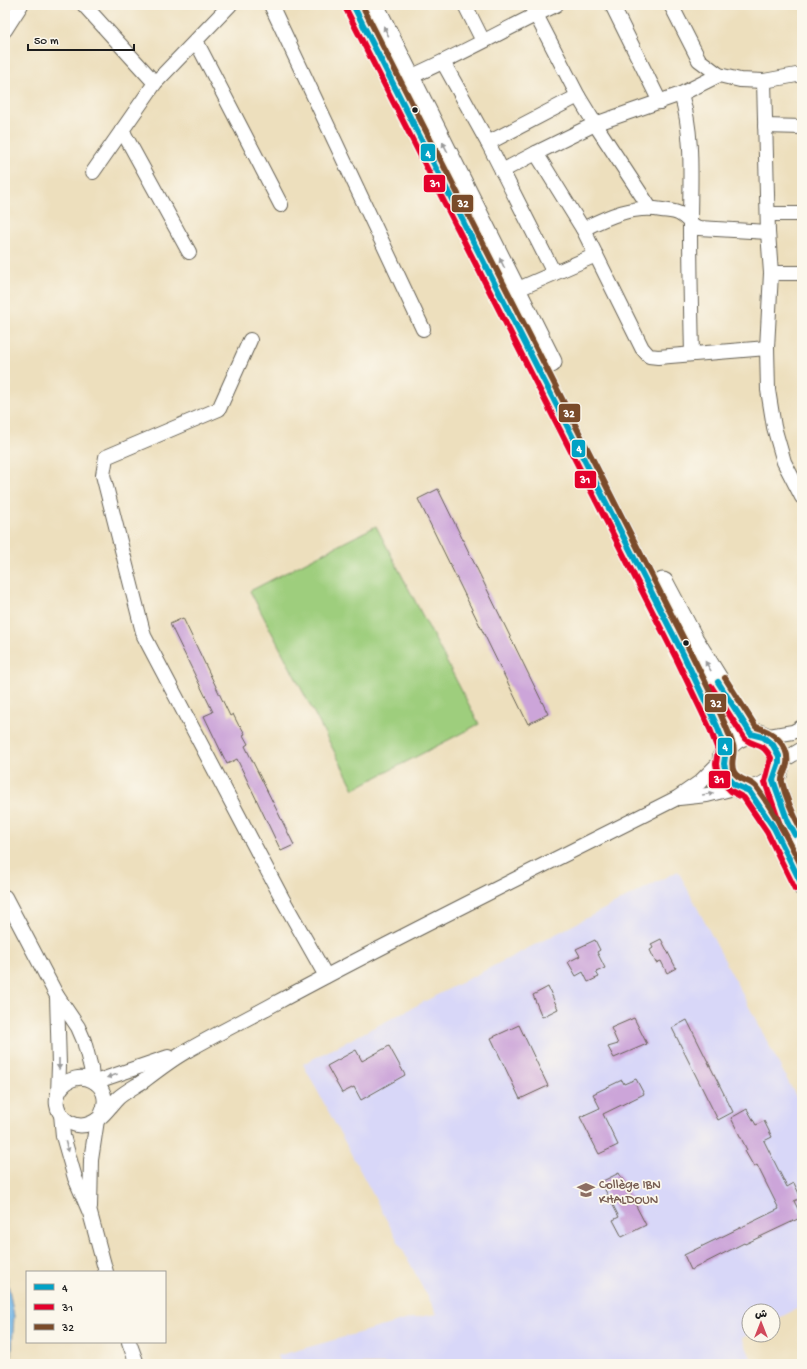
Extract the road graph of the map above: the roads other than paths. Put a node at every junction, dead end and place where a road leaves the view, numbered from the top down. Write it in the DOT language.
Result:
graph roads {
  1 [pos="21,5"];
  2 [pos="84,5"];
  3 [pos="230,5"];
  4 [pos="271,5"];
  5 [pos="353,5"];
  6 [pos="373,5"];
  7 [pos="465,5"];
  8 [pos="556,5"];
  9 [pos="612,5"];
  10 [pos="671,5"];
  11 [pos="533,10"];
  12 [pos="5,30"];
  13 [pos="196,41"];
  14 [pos="483,41"];
  15 [pos="443,62"];
  16 [pos="802,74"];
  17 [pos="719,75"];
  18 [pos="410,77"];
  19 [pos="764,81"];
  20 [pos="155,83"];
  21 [pos="681,94"];
  22 [pos="578,96"];
  23 [pos="660,102"];
  24 [pos="595,124"];
  25 [pos="765,126"];
  26 [pos="802,126"];
  27 [pos="122,130"];
  28 [pos="488,143"];
  29 [pos="536,153"];
  30 [pos="502,171"];
  31 [pos="93,172"];
  32 [pos="281,205"];
  33 [pos="650,208"];
  34 [pos="768,214"];
  35 [pos="802,214"];
  36 [pos="690,224"];
  37 [pos="583,229"];
  38 [pos="768,232"];
  39 [pos="189,252"];
  40 [pos="596,256"];
  41 [pos="554,273"];
  42 [pos="771,273"];
  43 [pos="802,273"];
  44 [pos="516,290"];
  45 [pos="423,329"];
  46 [pos="250,340"];
  47 [pos="767,348"];
  48 [pos="692,354"];
  49 [pos="802,497"];
  50 [pos="802,727"];
  51 [pos="757,736"];
  52 [pos="802,749"];
  53 [pos="725,754"];
  54 [pos="776,771"];
  55 [pos="744,789"];
  56 [pos="677,798"];
  57 [pos="802,850"];
  58 [pos="802,885"];
  59 [pos="5,897"];
  60 [pos="326,976"];
  61 [pos="57,996"];
  62 [pos="184,1052"];
  63 [pos="93,1081"];
  64 [pos="58,1095"];
  65 [pos="61,1114"];
  66 [pos="99,1118"];
  67 [pos="90,1213"];
  68 [pos="106,1271"];
  69 [pos="130,1343"];
  70 [pos="137,1364"];
  1 -- 12 [label="street"];
  2 -- 20 [label="street"];
  3 -- 13 [label="street"];
  4 -- 45 [label="street"];
  5 -- 53 [label="highway"];
  18 -- 6 [label="highway, one-way"];
  7 -- 14 [label="street"];
  8 -- 11 [label="street"];
  9 -- 23 [label="street"];
  10 -- 17 [label="street"];
  11 -- 14 [label="street"];
  11 -- 22 [label="street"];
  13 -- 20 [label="street"];
  13 -- 32 [label="street"];
  14 -- 15 [label="street"];
  15 -- 18 [label="street"];
  15 -- 28 [label="street"];
  16 -- 19 [label="street"];
  17 -- 19 [label="street"];
  17 -- 21 [label="street"];
  44 -- 18 [label="highway, one-way"];
  19 -- 25 [label="street"];
  20 -- 27 [label="street"];
  21 -- 23 [label="street"];
  21 -- 36 [label="street"];
  22 -- 24 [label="street"];
  22 -- 28 [label="street"];
  23 -- 24 [label="street"];
  24 -- 29 [label="street"];
  24 -- 33 [label="street"];
  25 -- 26 [label="street"];
  25 -- 34 [label="street"];
  27 -- 31 [label="street"];
  27 -- 39 [label="street"];
  28 -- 30 [label="street"];
  29 -- 30 [label="street"];
  29 -- 37 [label="street"];
  30 -- 41 [label="street"];
  33 -- 36 [label="street"];
  33 -- 37 [label="street"];
  34 -- 35 [label="street"];
  34 -- 38 [label="street"];
  36 -- 38 [label="street"];
  36 -- 48 [label="street"];
  37 -- 40 [label="street"];
  38 -- 42 [label="street"];
  40 -- 41 [label="street"];
  40 -- 48 [label="street"];
  41 -- 44 [label="street"];
  42 -- 43 [label="street"];
  42 -- 47 [label="street"];
  51 -- 44 [label="highway, one-way"];
  46 -- 60 [label="street"];
  47 -- 48 [label="street"];
  47 -- 49 [label="street"];
  50 -- 51 [label="street"];
  51 -- 53 [label="highway"];
  51 -- 54 [label="highway"];
  52 -- 54 [label="street"];
  53 -- 55 [label="highway"];
  53 -- 56 [label="street"];
  54 -- 55 [label="highway"];
  54 -- 57 [label="highway"];
  56 -- 55 [label="street, one-way"];
  55 -- 58 [label="highway"];
  56 -- 60 [label="street"];
  59 -- 61 [label="street"];
  60 -- 62 [label="street"];
  61 -- 63 [label="street"];
  61 -- 64 [label="street, one-way"];
  62 -- 63 [label="street, one-way"];
  62 -- 66 [label="street"];
  63 -- 64 [label="street"];
  63 -- 66 [label="street"];
  64 -- 65 [label="street"];
  65 -- 66 [label="street"];
  65 -- 67 [label="street, one-way"];
  66 -- 67 [label="street"];
  67 -- 68 [label="street"];
  69 -- 70 [label="street"];
}
